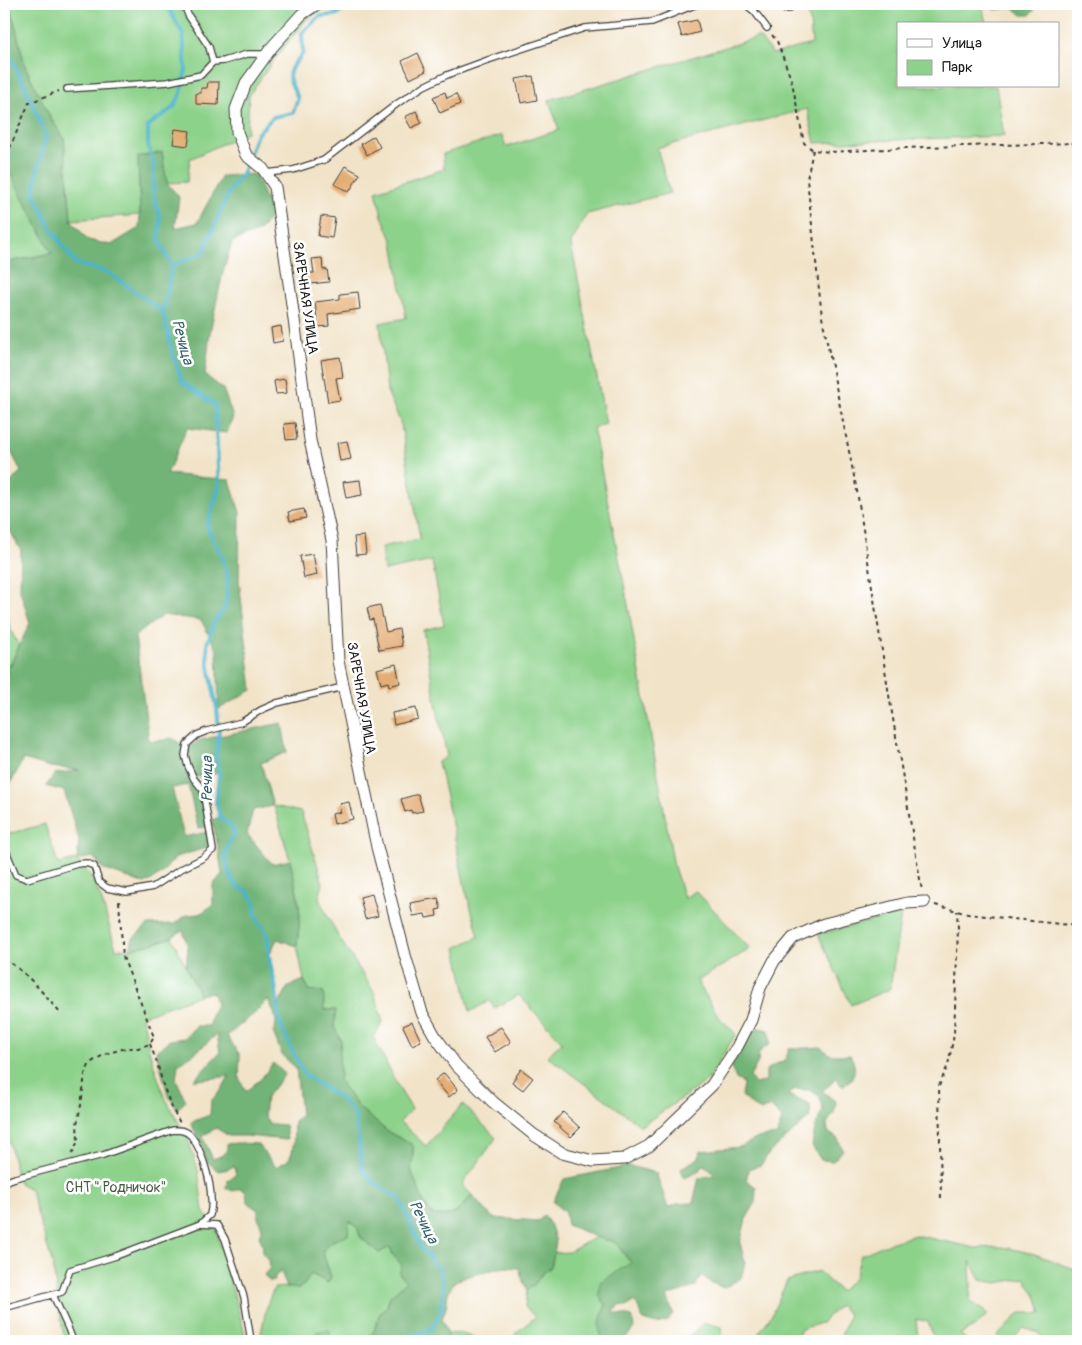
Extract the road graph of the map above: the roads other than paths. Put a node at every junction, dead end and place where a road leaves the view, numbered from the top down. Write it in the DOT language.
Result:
graph roads {
  1 [pos="184,4"];
  2 [pos="317,4"];
  3 [pos="697,4"];
  4 [pos="745,4"];
  5 [pos="766,28"];
  6 [pos="267,54"];
  7 [pos="213,62"];
  8 [pos="67,88"];
  9 [pos="266,173"];
  10 [pos="343,687"];
  11 [pos="4,846"];
  12 [pos="924,902"];
  13 [pos="4,1182"];
  14 [pos="200,1224"];
  15 [pos="53,1295"];
  16 [pos="4,1308"];
  17 [pos="72,1341"];
  18 [pos="251,1341"];
  1 -- 7 [label="lane"];
  2 -- 6 [label="street"];
  3 -- 9 [label="lane"];
  4 -- 5 [label="lane"];
  6 -- 7 [label="lane"];
  6 -- 9 [label="street"];
  7 -- 8 [label="lane"];
  9 -- 10 [label="street, ЗАРЕЧНАЯ УЛИЦА"];
  10 -- 11 [label="lane"];
  10 -- 12 [label="street, ЗАРЕЧНАЯ УЛИЦА"];
  13 -- 14 [label="lane"];
  14 -- 15 [label="lane"];
  14 -- 18 [label="lane"];
  15 -- 16 [label="lane"];
  15 -- 17 [label="lane"];
}
